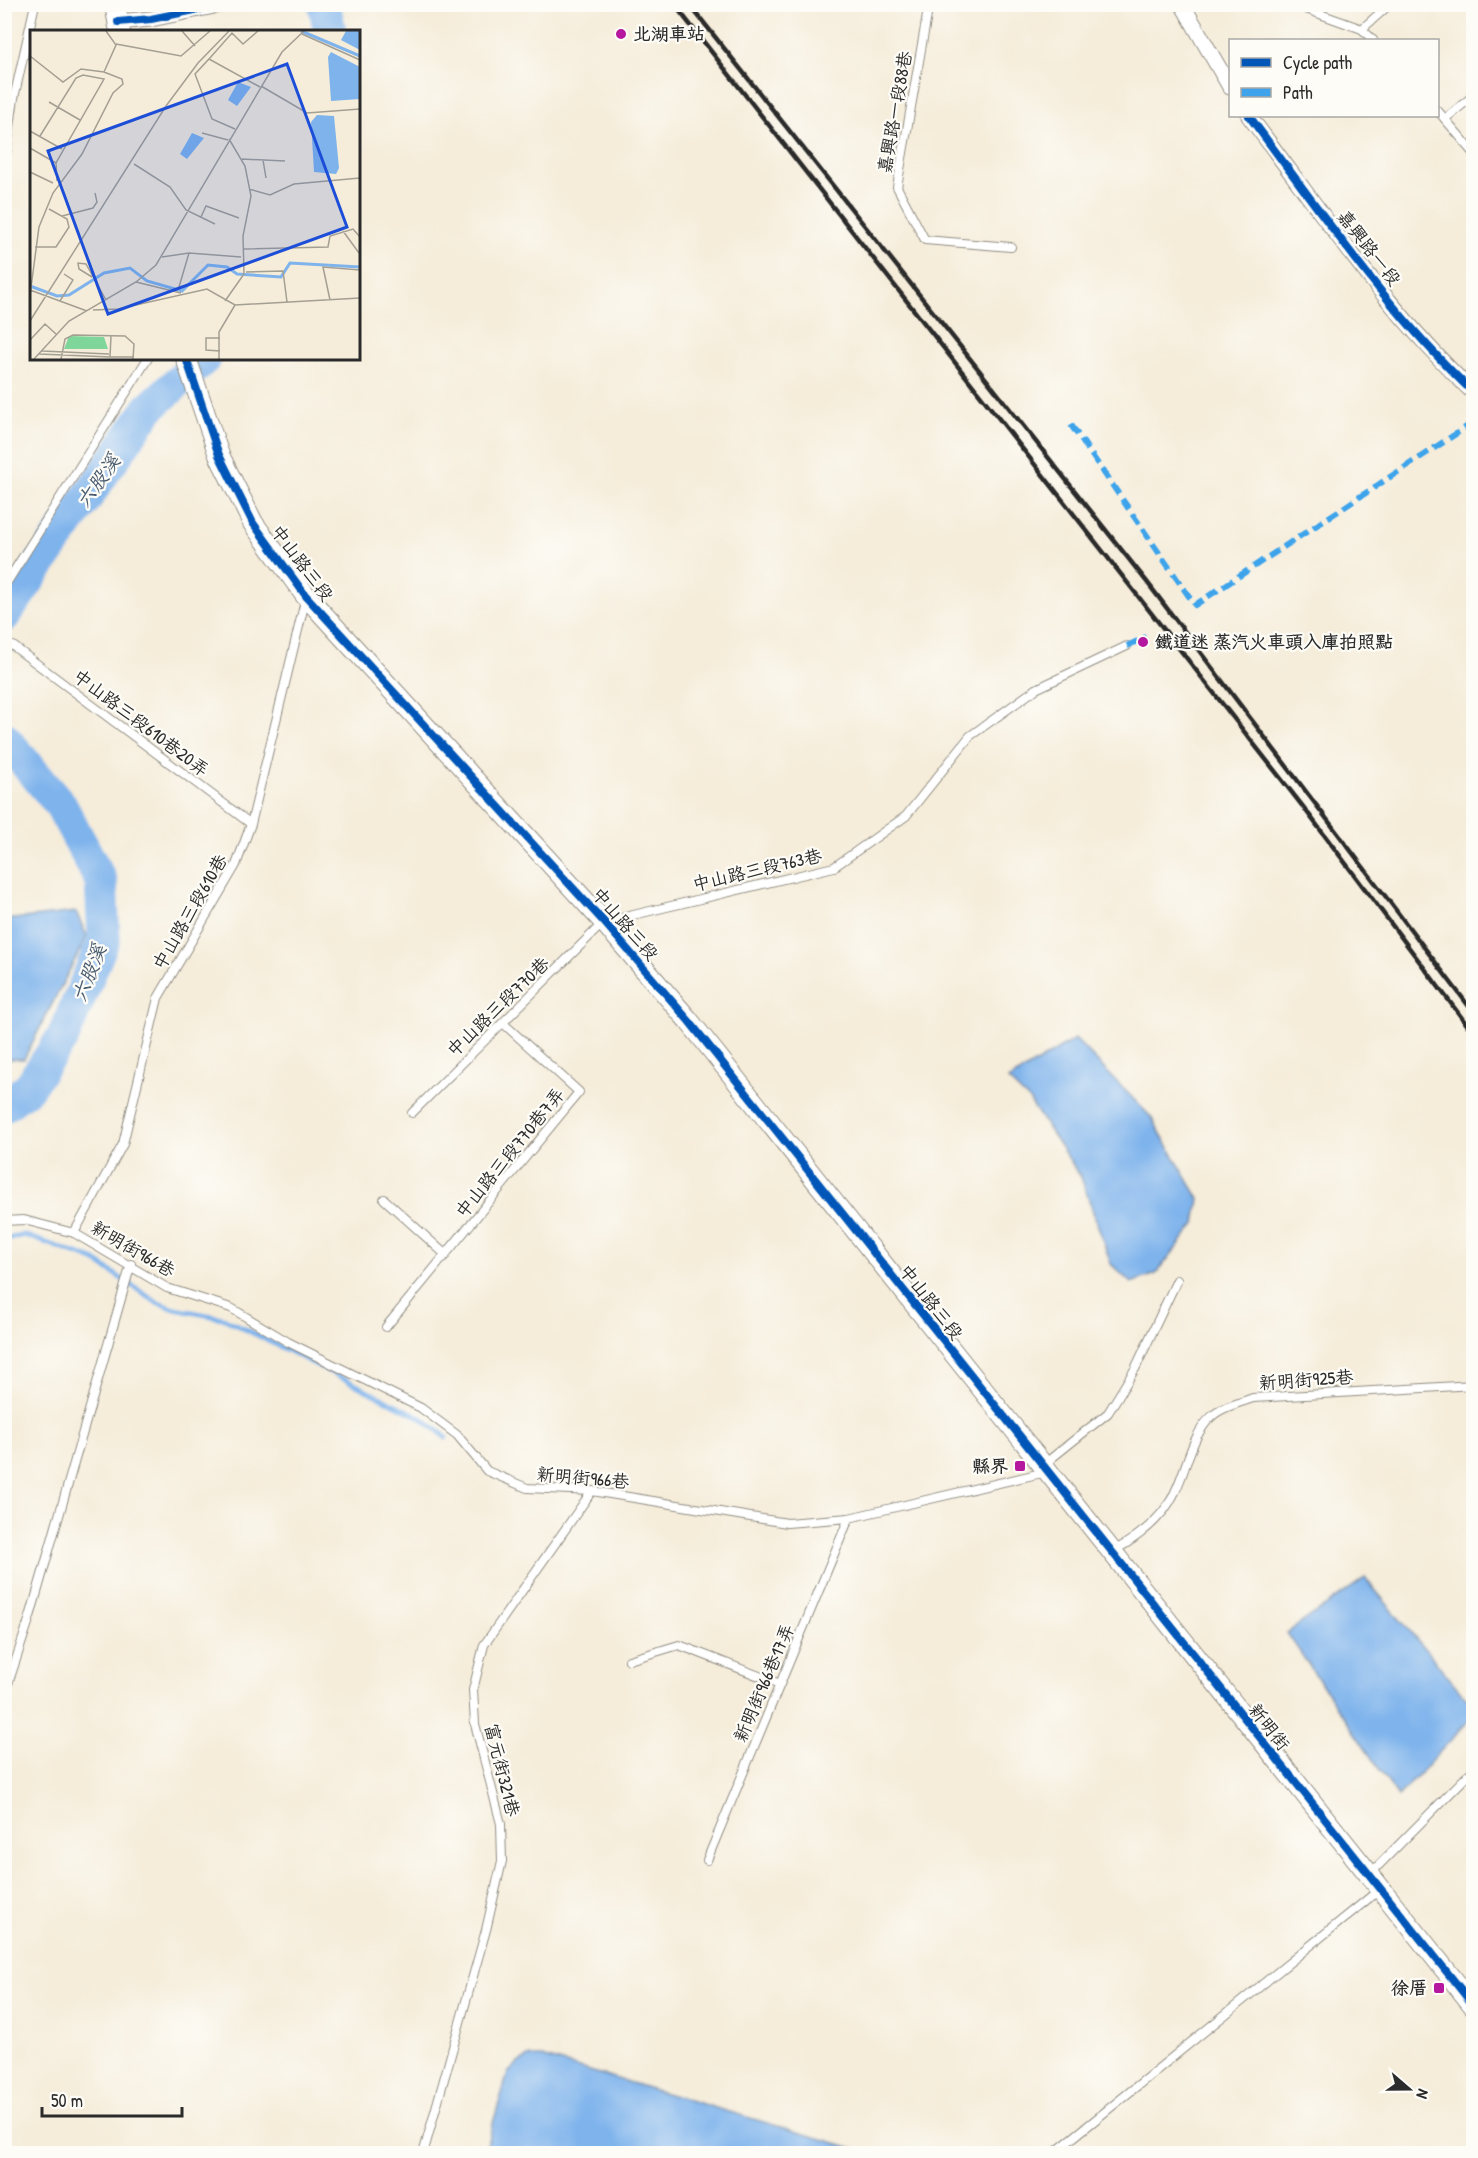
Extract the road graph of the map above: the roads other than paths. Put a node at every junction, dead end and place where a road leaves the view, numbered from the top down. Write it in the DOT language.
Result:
graph roads {
  1 [pos="35,4"];
  2 [pos="224,4"];
  3 [pos="929,4"];
  4 [pos="1182,4"];
  5 [pos="1292,4"];
  6 [pos="1389,4"];
  7 [pos="118,19"];
  8 [pos="1362,29"];
  9 [pos="1372,39"];
  10 [pos="1229,85"];
  11 [pos="1473,95"];
  12 [pos="1439,113"];
  13 [pos="1250,117"];
  14 [pos="1445,119"];
  15 [pos="1473,153"];
  16 [pos="4,169"];
  17 [pos="1011,247"];
  18 [pos="147,360"];
  19 [pos="187,360"];
  20 [pos="1473,393"];
  21 [pos="4,587"];
  22 [pos="306,596"];
  23 [pos="13,645"];
  24 [pos="1127,646"];
  25 [pos="251,824"];
  26 [pos="604,922"];
  27 [pos="504,1024"];
  28 [pos="412,1113"];
  29 [pos="384,1199"];
  30 [pos="4,1221"];
  31 [pos="74,1233"];
  32 [pos="446,1255"];
  33 [pos="130,1264"];
  34 [pos="1177,1280"];
  35 [pos="386,1327"];
  36 [pos="1473,1385"];
  37 [pos="1044,1469"];
  38 [pos="592,1491"];
  39 [pos="849,1518"];
  40 [pos="1111,1553"];
  41 [pos="630,1660"];
  42 [pos="780,1684"];
  43 [pos="4,1696"];
  44 [pos="1473,1768"];
  45 [pos="707,1860"];
  46 [pos="1374,1882"];
  47 [pos="1473,2006"];
  48 [pos="423,2154"];
  49 [pos="1053,2154"];
  1 -- 16 [label="lane"];
  2 -- 7 [label="street"];
  3 -- 17 [label="lane, 嘉興路一段88巷"];
  4 -- 10 [label="street"];
  5 -- 8 [label="lane"];
  6 -- 8 [label="lane"];
  8 -- 9 [label="lane"];
  11 -- 14 [label="lane"];
  12 -- 14 [label="lane"];
  13 -- 20 [label="street, 嘉興路一段"];
  14 -- 15 [label="lane"];
  18 -- 21 [label="lane"];
  19 -- 22 [label="street, 中山路三段"];
  22 -- 25 [label="lane, 中山路三段610巷"];
  22 -- 26 [label="street, 中山路三段"];
  23 -- 25 [label="lane, 中山路三段610巷20弄"];
  24 -- 26 [label="lane, 中山路三段763巷"];
  25 -- 31 [label="lane, 中山路三段610巷"];
  26 -- 27 [label="lane, 中山路三段770巷"];
  26 -- 37 [label="street, 中山路三段"];
  27 -- 28 [label="lane, 中山路三段770巷"];
  27 -- 32 [label="lane, 中山路三段770巷7弄"];
  29 -- 32 [label="lane"];
  30 -- 31 [label="lane, 新明街966巷"];
  31 -- 33 [label="lane, 新明街966巷"];
  32 -- 35 [label="lane, 中山路三段770巷7弄"];
  33 -- 38 [label="lane, 新明街966巷"];
  33 -- 43 [label="lane"];
  34 -- 37 [label="lane"];
  36 -- 40 [label="lane, 新明街925巷"];
  37 -- 39 [label="lane, 新明街966巷"];
  37 -- 40 [label="street, 新明街"];
  38 -- 39 [label="lane, 新明街966巷"];
  38 -- 48 [label="lane, 富元街321巷"];
  39 -- 42 [label="lane, 新明街966巷17弄"];
  40 -- 46 [label="street, 新明街"];
  41 -- 42 [label="lane"];
  42 -- 45 [label="lane, 新明街966巷17弄"];
  44 -- 46 [label="lane"];
  46 -- 47 [label="street, 新明街"];
  46 -- 49 [label="lane"];
}
